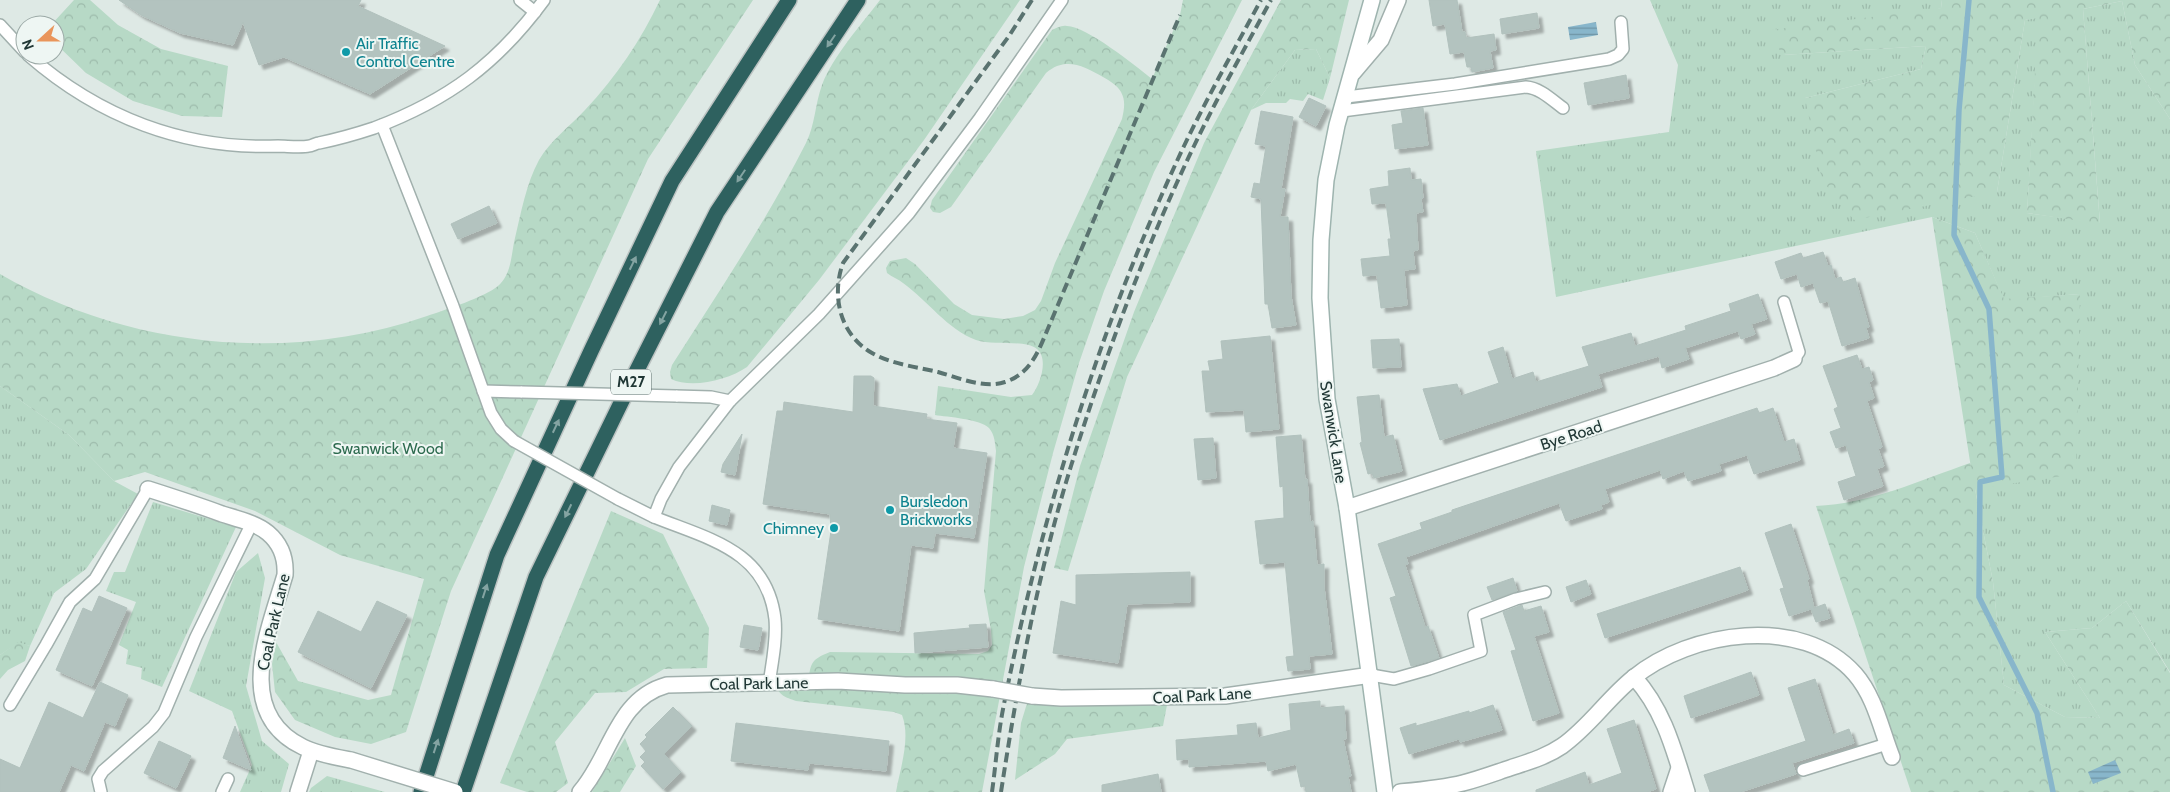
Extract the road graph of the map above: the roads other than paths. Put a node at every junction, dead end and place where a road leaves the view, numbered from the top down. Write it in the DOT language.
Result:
graph roads {
  1 [pos="520,0"];
  2 [pos="544,0"];
  3 [pos="789,0"];
  4 [pos="858,0"];
  5 [pos="1062,0"];
  6 [pos="1372,0"];
  7 [pos="1398,0"];
  8 [pos="535,12"];
  9 [pos="1621,22"];
  10 [pos="0,25"];
  11 [pos="15,41"];
  12 [pos="40,65"];
  13 [pos="1353,72"];
  14 [pos="1344,104"];
  15 [pos="1563,108"];
  16 [pos="382,125"];
  17 [pos="1784,302"];
  18 [pos="1794,359"];
  19 [pos="483,391"];
  20 [pos="730,401"];
  21 [pos="148,489"];
  22 [pos="1347,508"];
  23 [pos="654,517"];
  24 [pos="252,524"];
  25 [pos="1545,592"];
  26 [pos="1371,675"];
  27 [pos="1634,677"];
  28 [pos="769,684"];
  29 [pos="10,705"];
  30 [pos="1889,750"];
  31 [pos="311,751"];
  32 [pos="1680,768"];
  33 [pos="1803,770"];
  34 [pos="228,778"];
  35 [pos="101,792"];
  36 [pos="222,792"];
  37 [pos="298,792"];
  38 [pos="421,792"];
  39 [pos="455,792"];
  40 [pos="463,792"];
  41 [pos="580,792"];
  42 [pos="1385,792"];
  43 [pos="1400,792"];
  44 [pos="1671,792"];
  45 [pos="1687,792"];
  1 -- 8 [label="lane"];
  2 -- 8 [label="lane"];
  38 -- 3 [label="highway, one-way"];
  4 -- 40 [label="highway, M27, one-way"];
  5 -- 20 [label="lane"];
  6 -- 13 [label="street, Swanwick Lane"];
  7 -- 13 [label="street, Swanwick Lane"];
  8 -- 16 [label="lane"];
  9 -- 14 [label="lane"];
  10 -- 11 [label="lane"];
  12 -- 16 [label="lane"];
  13 -- 14 [label="street, Swanwick Lane"];
  14 -- 15 [label="lane"];
  14 -- 22 [label="street, Swanwick Lane"];
  16 -- 19 [label="lane"];
  17 -- 18 [label="lane"];
  18 -- 22 [label="street, Bye Road"];
  19 -- 20 [label="lane, bridge"];
  19 -- 23 [label="lane, bridge"];
  20 -- 23 [label="lane"];
  21 -- 24 [label="street, Coal Park Lane"];
  21 -- 29 [label="lane"];
  22 -- 26 [label="street, Swanwick Lane"];
  23 -- 28 [label="lane"];
  24 -- 31 [label="street, Coal Park Lane"];
  24 -- 35 [label="lane"];
  25 -- 26 [label="lane"];
  26 -- 28 [label="street, Coal Park Lane, bridge"];
  26 -- 42 [label="street, Swanwick Lane"];
  27 -- 30 [label="street"];
  27 -- 32 [label="street"];
  27 -- 43 [label="street"];
  28 -- 41 [label="street, Coal Park Lane"];
  30 -- 33 [label="lane"];
  31 -- 37 [label="street"];
  31 -- 39 [label="street, Coal Park Lane, bridge"];
  32 -- 44 [label="street"];
  32 -- 45 [label="street"];
  34 -- 36 [label="lane"];
}
